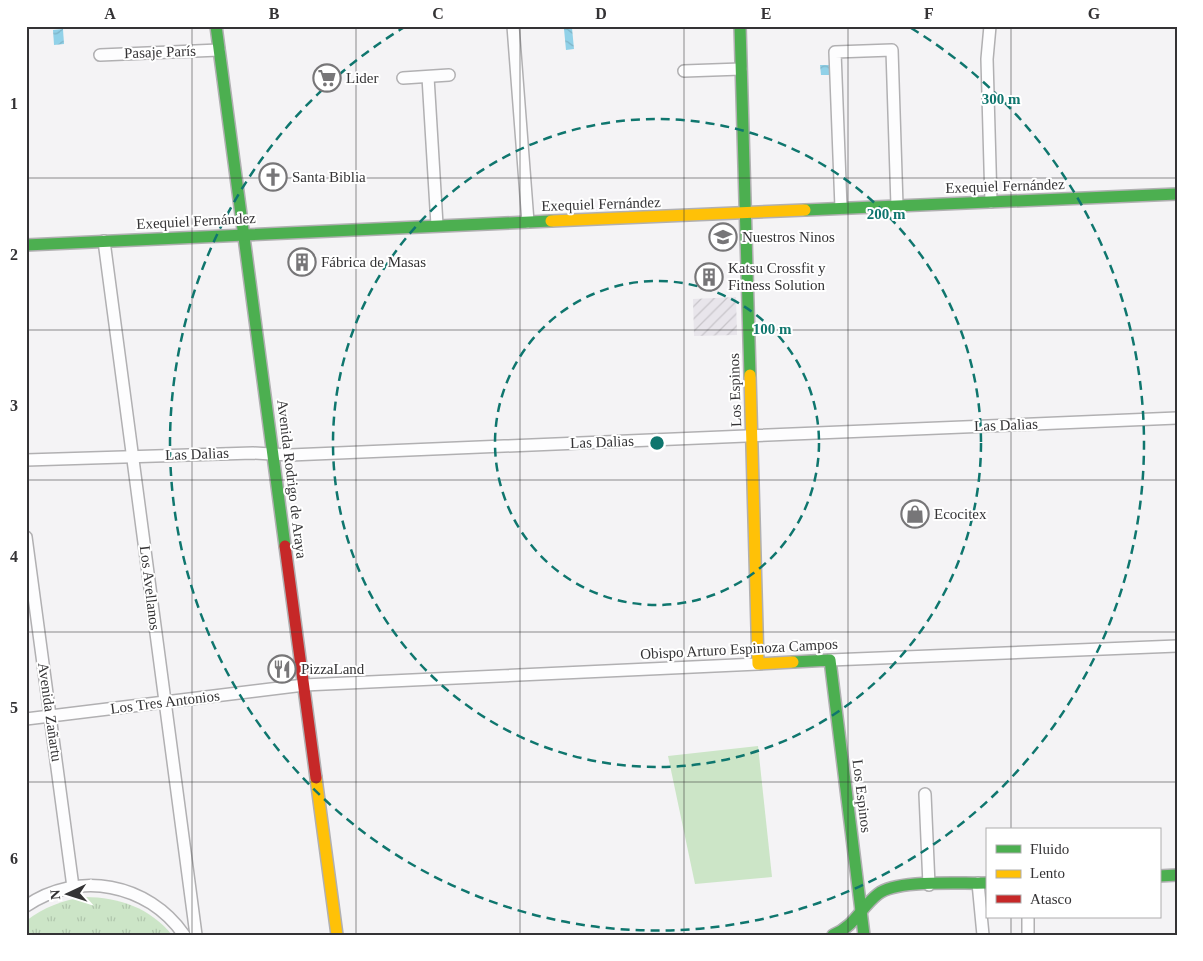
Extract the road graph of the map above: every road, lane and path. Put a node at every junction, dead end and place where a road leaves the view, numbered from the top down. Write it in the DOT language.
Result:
graph roads {
  1 [pos="216,26"];
  2 [pos="513,26"];
  3 [pos="740,26"];
  4 [pos="746,26"];
  5 [pos="990,26"];
  6 [pos="219,50"];
  7 [pos="100,54"];
  8 [pos="741,69"];
  9 [pos="684,71"];
  10 [pos="449,76"];
  11 [pos="428,77"];
  12 [pos="402,78"];
  13 [pos="1177,194"];
  14 [pos="991,202"];
  15 [pos="897,206"];
  16 [pos="841,208"];
  17 [pos="744,212"];
  18 [pos="528,222"];
  19 [pos="437,226"];
  20 [pos="244,234"];
  21 [pos="104,241"];
  22 [pos="26,245"];
  23 [pos="1177,418"];
  24 [pos="751,436"];
  25 [pos="274,454"];
  26 [pos="133,456"];
  27 [pos="26,460"];
  28 [pos="26,537"];
  29 [pos="1177,646"];
  30 [pos="830,660"];
  31 [pos="758,664"];
  32 [pos="304,685"];
  33 [pos="165,702"];
  34 [pos="50,716"];
  35 [pos="26,719"];
  36 [pos="925,794"];
  37 [pos="1177,875"];
  38 [pos="1160,876"];
  39 [pos="983,883"];
  40 [pos="929,885"];
  41 [pos="73,887"];
  42 [pos="26,906"];
  43 [pos="862,910"];
  44 [pos="1028,918"];
  45 [pos="184,935"];
  46 [pos="196,935"];
  47 [pos="337,935"];
  48 [pos="833,935"];
  49 [pos="864,935"];
  50 [pos="983,935"];
  51 [pos="1028,935"];
  1 -- 6 [label="street, Avenida Rodrigo de Araya"];
  2 -- 18 [label="street"];
  3 -- 4 [label="street"];
  3 -- 8 [label="street, Los Espinos"];
  5 -- 14 [label="street"];
  6 -- 7 [label="street, Pasaje París"];
  6 -- 20 [label="street, Avenida Rodrigo de Araya"];
  8 -- 9 [label="street"];
  8 -- 17 [label="street, Los Espinos"];
  10 -- 11 [label="street"];
  11 -- 12 [label="street"];
  11 -- 19 [label="street"];
  13 -- 14 [label="street, Exequiel Fernández"];
  14 -- 15 [label="street, Exequiel Fernández"];
  15 -- 16 [label="street, Exequiel Fernández"];
  15 -- 16 [label="street"];
  16 -- 17 [label="street, Exequiel Fernández"];
  17 -- 18 [label="street, Exequiel Fernández"];
  17 -- 24 [label="street, Los Espinos"];
  18 -- 19 [label="street, Exequiel Fernández"];
  19 -- 20 [label="street, Exequiel Fernández"];
  20 -- 21 [label="street, Exequiel Fernández"];
  20 -- 25 [label="street, Avenida Rodrigo de Araya"];
  21 -- 22 [label="street, Exequiel Fernández"];
  21 -- 26 [label="street, Los Avellanos"];
  23 -- 24 [label="street, Las Dalias"];
  24 -- 25 [label="street, Las Dalias"];
  24 -- 31 [label="street, Los Espinos"];
  25 -- 26 [label="street, Las Dalias"];
  25 -- 32 [label="street, Avenida Rodrigo de Araya"];
  26 -- 27 [label="street, Las Dalias"];
  26 -- 33 [label="street, Los Avellanos"];
  28 -- 34 [label="street, Avenida Zañartu"];
  29 -- 30 [label="street, Obispo Arturo Espinoza Campos"];
  30 -- 31 [label="street, Obispo Arturo Espinoza Campos"];
  30 -- 43 [label="street, Los Espinos"];
  31 -- 32 [label="street, Obispo Arturo Espinoza Campos"];
  32 -- 33 [label="street, Los Tres Antonios"];
  32 -- 47 [label="street, Avenida Rodrigo de Araya"];
  33 -- 34 [label="street, Los Tres Antonios"];
  33 -- 46 [label="street, Los Avellanos"];
  34 -- 35 [label="street, Los Tres Antonios"];
  34 -- 41 [label="street, Avenida Zañartu"];
  36 -- 40 [label="street"];
  37 -- 38 [label="street"];
  39 -- 40 [label="street"];
  39 -- 50 [label="street"];
  40 -- 43 [label="street"];
  41 -- 42 [label="street"];
  41 -- 45 [label="street"];
  43 -- 48 [label="street"];
  43 -- 49 [label="street, Los Espinos"];
  44 -- 51 [label="street"];
}
